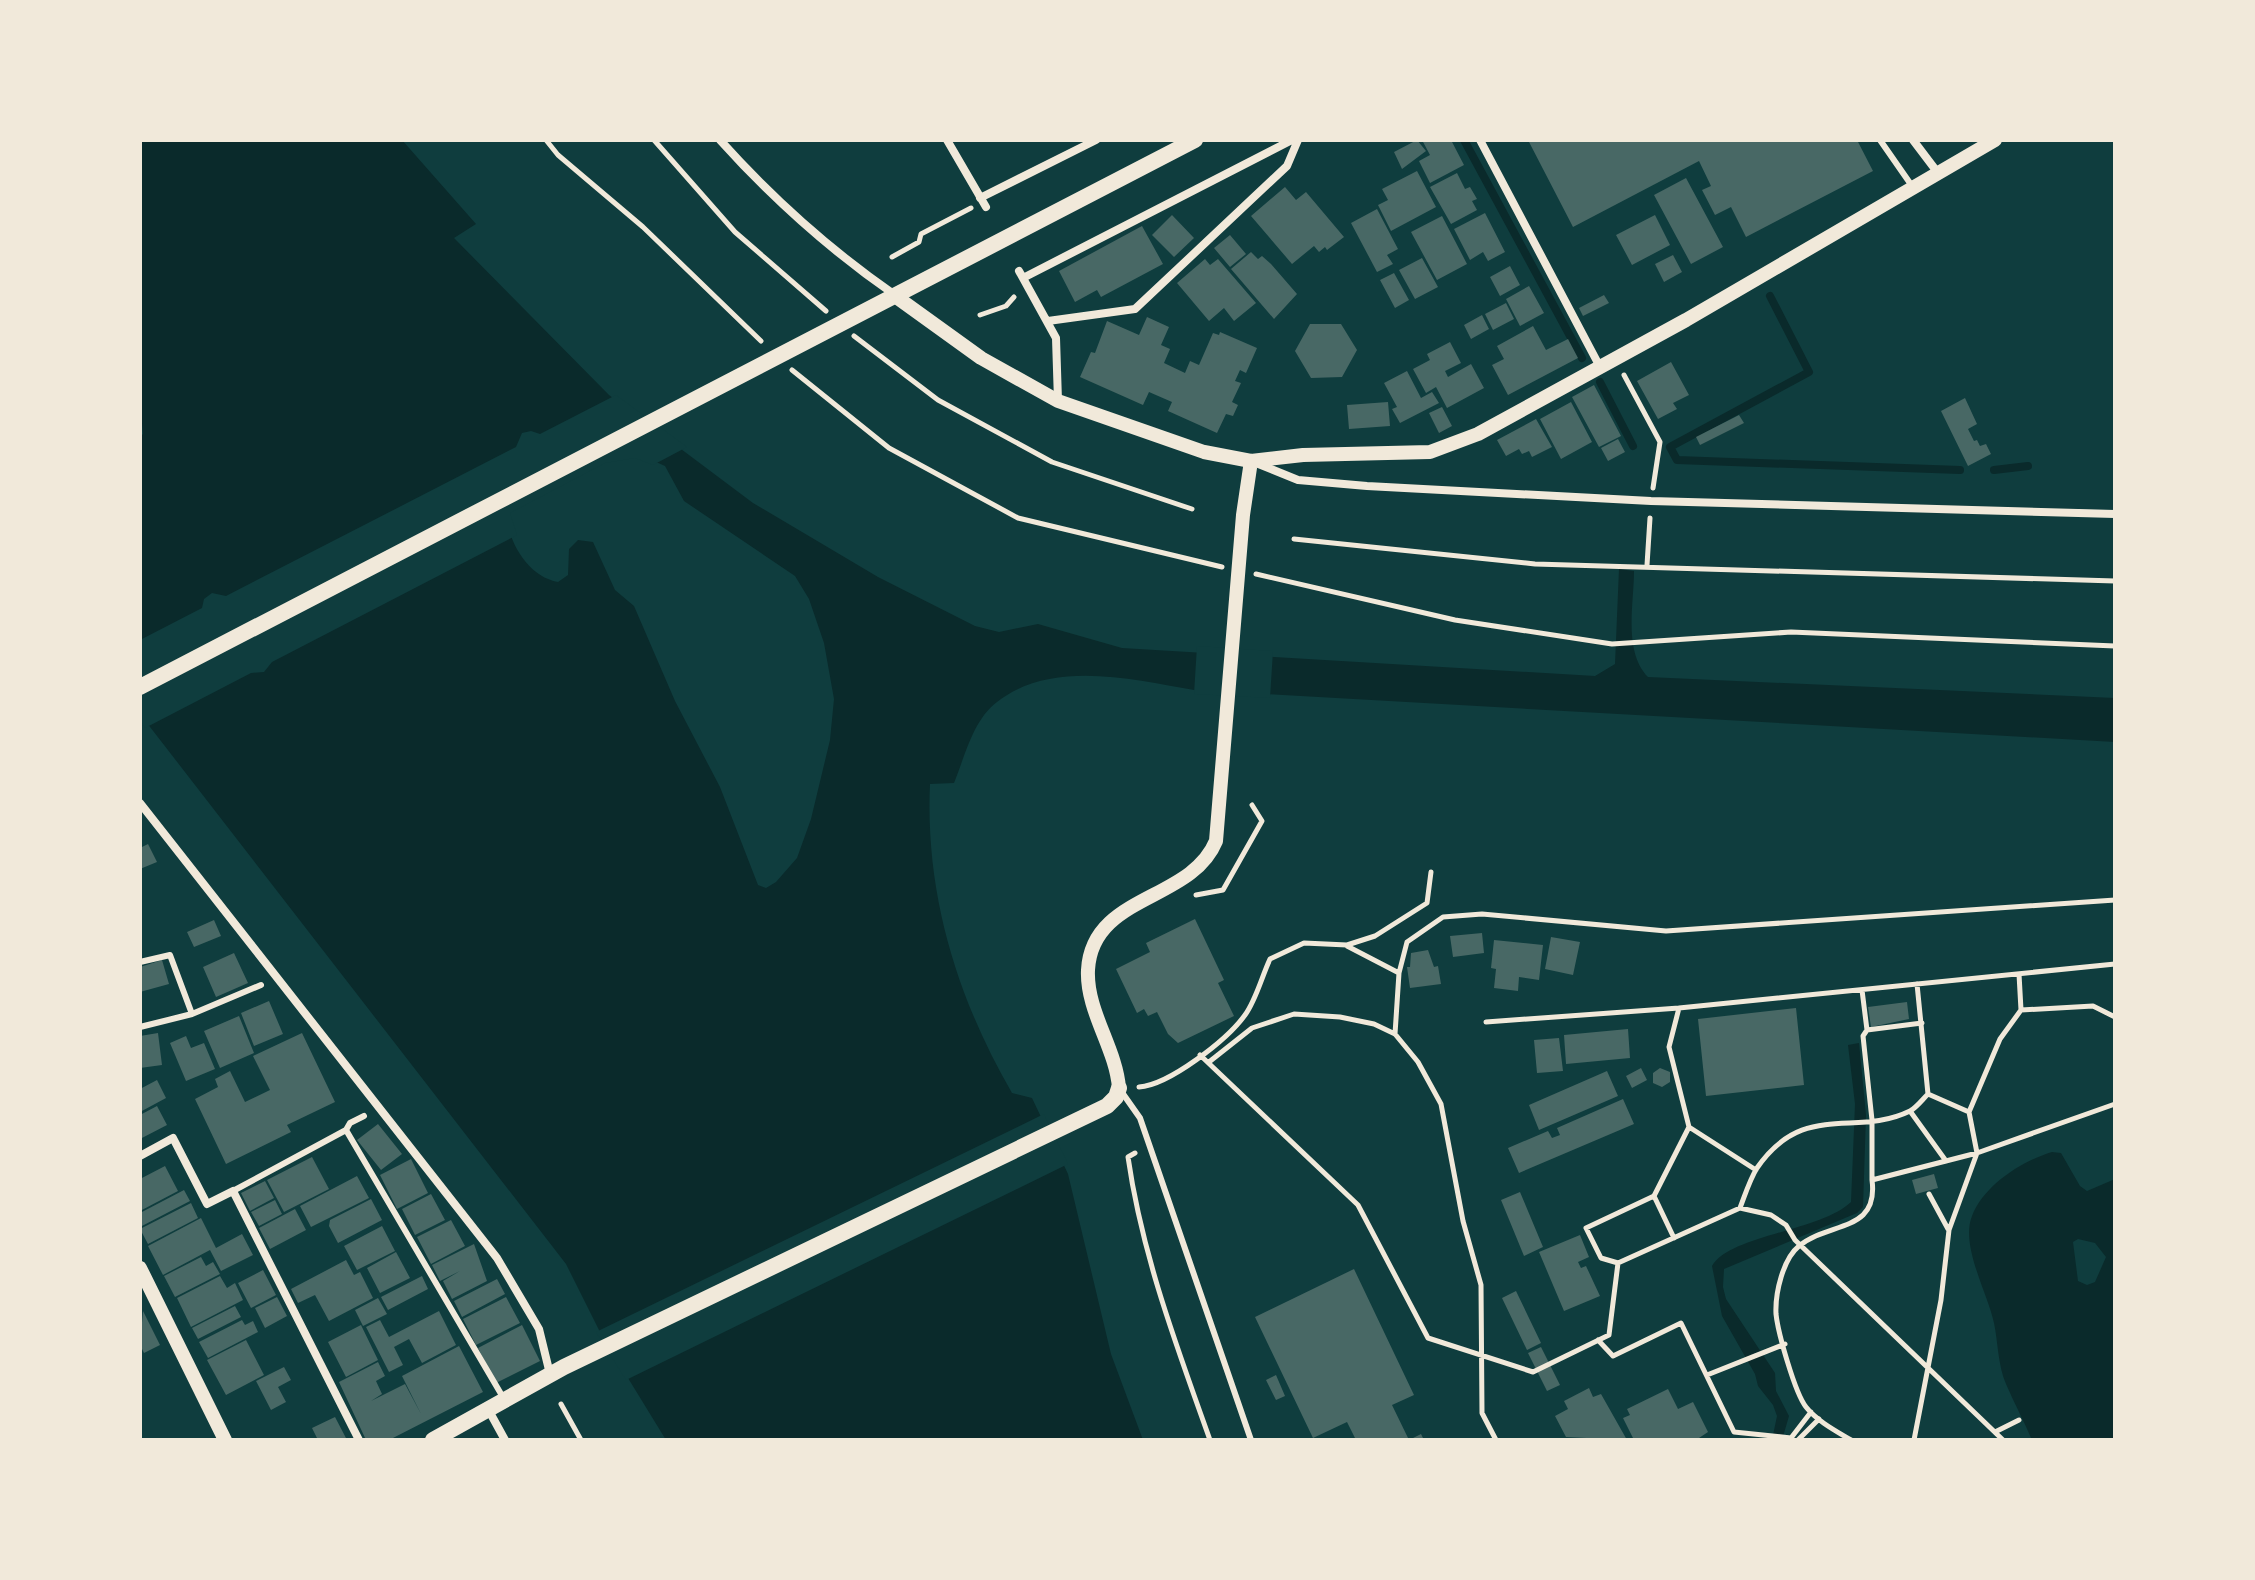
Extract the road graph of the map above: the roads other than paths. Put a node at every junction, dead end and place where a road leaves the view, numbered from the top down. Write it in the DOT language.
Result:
graph roads {
  1 [pos="720,140"];
  2 [pos="947,140"];
  3 [pos="1096,140"];
  4 [pos="1195,140"];
  5 [pos="1292,140"];
  6 [pos="1298,140"];
  7 [pos="1480,140"];
  8 [pos="1880,140"];
  9 [pos="1913,140"];
  10 [pos="1995,140"];
  11 [pos="1938,173"];
  12 [pos="1913,187"];
  13 [pos="895,296"];
  14 [pos="1048,321"];
  15 [pos="1600,367"];
  16 [pos="1058,401"];
  17 [pos="1251,461"];
  18 [pos="2115,514"];
  19 [pos="140,687"];
  20 [pos="140,803"];
  21 [pos="140,962"];
  22 [pos="261,985"];
  23 [pos="192,1014"];
  24 [pos="140,1027"];
  25 [pos="1119,1088"];
  26 [pos="364,1116"];
  27 [pos="346,1130"];
  28 [pos="140,1156"];
  29 [pos="233,1191"];
  30 [pos="140,1268"];
  31 [pos="557,1371"];
  32 [pos="504,1401"];
  33 [pos="488,1409"];
  34 [pos="225,1440"];
  35 [pos="359,1440"];
  36 [pos="433,1440"];
  37 [pos="505,1440"];
  38 [pos="1251,1440"];
  1 -- 13 [label="street"];
  2 -- 3 [label="street"];
  4 -- 13 [label="main road"];
  5 -- 14 [label="street"];
  6 -- 14 [label="street"];
  7 -- 15 [label="street"];
  8 -- 12 [label="lane"];
  9 -- 11 [label="street"];
  10 -- 11 [label="street"];
  11 -- 12 [label="street"];
  12 -- 15 [label="street"];
  13 -- 16 [label="street"];
  13 -- 19 [label="main road"];
  14 -- 16 [label="street"];
  15 -- 17 [label="street"];
  16 -- 17 [label="street"];
  17 -- 18 [label="street"];
  17 -- 25 [label="street"];
  20 -- 31 [label="street"];
  21 -- 23 [label="lane"];
  22 -- 23 [label="lane"];
  23 -- 24 [label="lane"];
  25 -- 31 [label="main road"];
  25 -- 38 [label="lane"];
  26 -- 27 [label="lane"];
  27 -- 29 [label="lane"];
  27 -- 32 [label="lane"];
  28 -- 29 [label="street"];
  29 -- 35 [label="street"];
  30 -- 34 [label="street"];
  31 -- 32 [label="main road"];
  32 -- 33 [label="main road"];
  33 -- 36 [label="main road"];
  33 -- 37 [label="street"];
}
